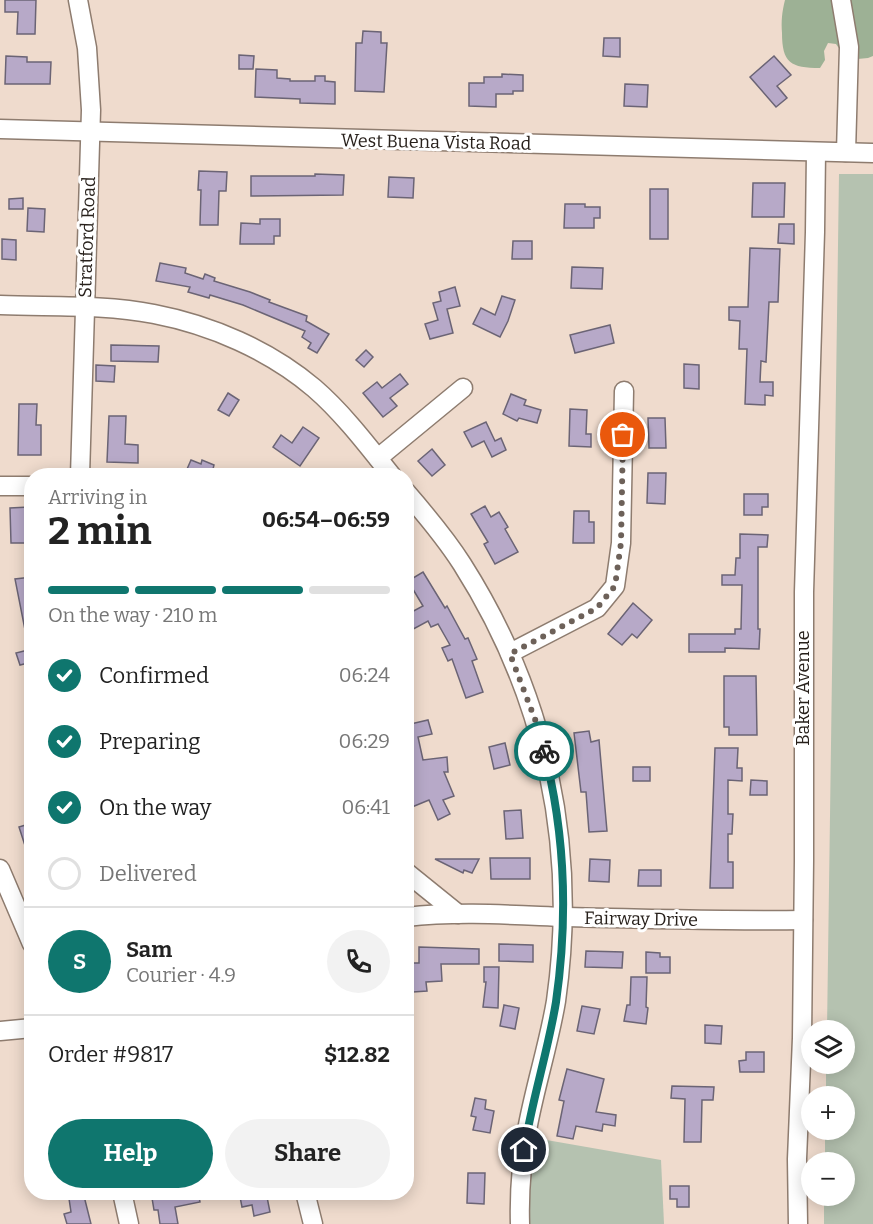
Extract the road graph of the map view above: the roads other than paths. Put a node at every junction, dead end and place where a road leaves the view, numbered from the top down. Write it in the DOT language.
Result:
graph roads {
  1 [pos="78,0"];
  2 [pos="841,0"];
  3 [pos="0,129"];
  4 [pos="89,132"];
  5 [pos="816,152"];
  6 [pos="846,152"];
  7 [pos="873,153"];
  8 [pos="0,305"];
  9 [pos="84,308"];
  10 [pos="463,388"];
  11 [pos="624,392"];
  12 [pos="378,458"];
  13 [pos="80,468"];
  14 [pos="386,468"];
  15 [pos="0,486"];
  16 [pos="24,486"];
  17 [pos="414,502"];
  18 [pos="510,654"];
  19 [pos="0,869"];
  20 [pos="414,878"];
  21 [pos="458,914"];
  22 [pos="414,917"];
  23 [pos="564,917"];
  24 [pos="803,920"];
  25 [pos="24,925"];
  26 [pos="24,1029"];
  27 [pos="0,1031"];
  28 [pos="124,1200"];
  29 [pos="307,1200"];
  30 [pos="129,1224"];
  31 [pos="313,1224"];
  32 [pos="520,1224"];
  33 [pos="798,1224"];
  1 -- 4 [label="street, Stratford Road"];
  2 -- 6 [label="street"];
  3 -- 4 [label="street, West Buena Vista Road"];
  4 -- 5 [label="street, West Buena Vista Road"];
  4 -- 9 [label="street, Stratford Road"];
  5 -- 6 [label="street, West Buena Vista Road"];
  5 -- 24 [label="street, Baker Avenue"];
  6 -- 7 [label="street, West Buena Vista Road"];
  8 -- 9 [label="street"];
  9 -- 12 [label="street"];
  9 -- 13 [label="street, Stratford Road"];
  10 -- 12 [label="street"];
  11 -- 18 [label="street"];
  12 -- 14 [label="street"];
  15 -- 16 [label="street"];
  17 -- 18 [label="street"];
  18 -- 23 [label="street"];
  19 -- 25 [label="street"];
  20 -- 21 [label="street"];
  21 -- 22 [label="street, Fairway Drive"];
  21 -- 23 [label="street, Fairway Drive"];
  23 -- 24 [label="street, Fairway Drive"];
  23 -- 32 [label="street"];
  24 -- 33 [label="street, Baker Avenue"];
  26 -- 27 [label="street"];
  28 -- 30 [label="street"];
  29 -- 31 [label="street"];
}
